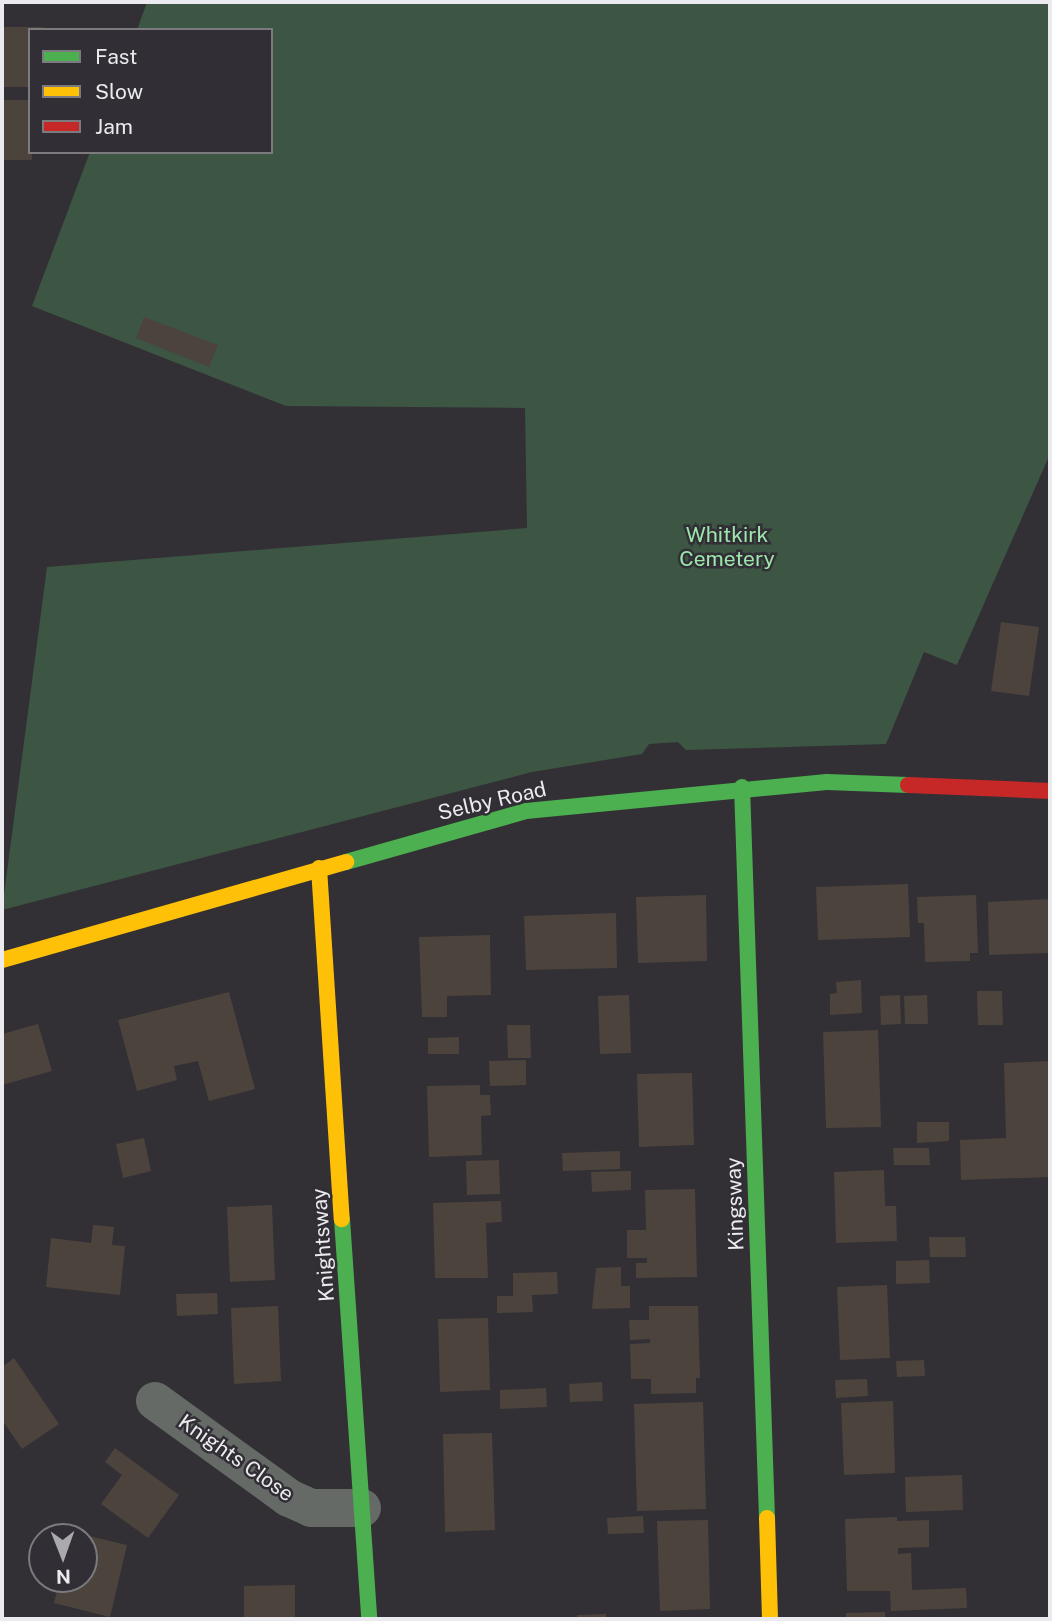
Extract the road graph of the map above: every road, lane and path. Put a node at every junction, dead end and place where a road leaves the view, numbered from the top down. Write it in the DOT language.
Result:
graph roads {
  1 [pos="742,787"];
  2 [pos="1050,791"];
  3 [pos="319,869"];
  4 [pos="2,960"];
  5 [pos="155,1401"];
  6 [pos="362,1507"];
  7 [pos="369,1619"];
  8 [pos="770,1619"];
  1 -- 2 [label="street, Selby Road"];
  1 -- 3 [label="street, Selby Road"];
  1 -- 8 [label="street, Kingsway"];
  3 -- 4 [label="street, Selby Road"];
  3 -- 6 [label="street, Knightsway"];
  5 -- 6 [label="street, Knights Close"];
  6 -- 7 [label="street, Knightsway"];
}
